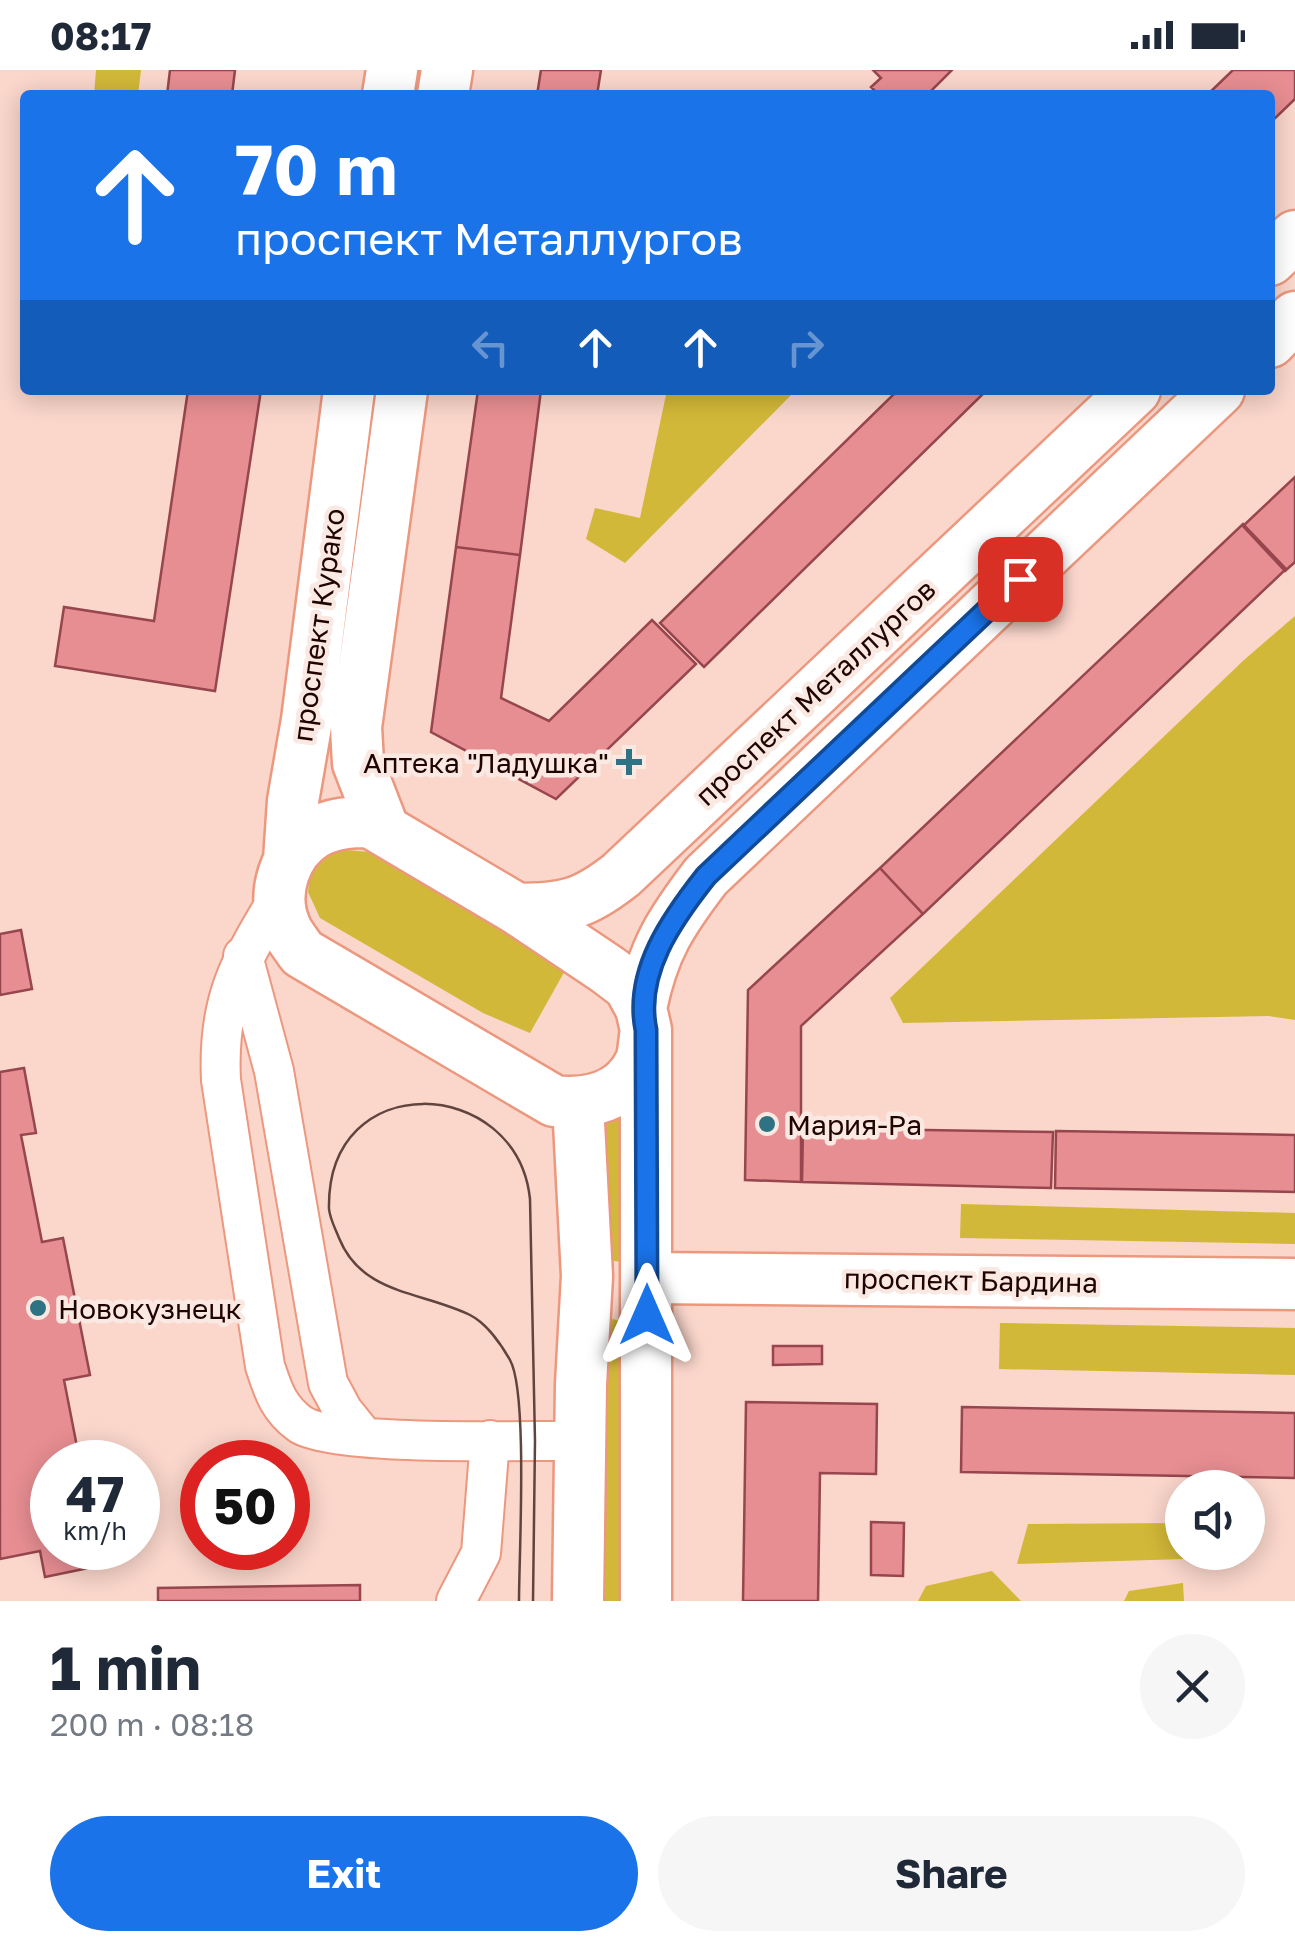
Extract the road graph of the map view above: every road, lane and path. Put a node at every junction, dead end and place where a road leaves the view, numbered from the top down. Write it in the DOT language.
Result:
graph roads {
  1 [pos="1295,236"];
  2 [pos="1275,255"];
  3 [pos="1295,317"];
  4 [pos="1275,337"];
  5 [pos="348,395"];
  6 [pos="401,395"];
  7 [pos="1130,395"];
  8 [pos="1215,395"];
  9 [pos="384,830"];
  10 [pos="284,878"];
  11 [pos="517,910"];
  12 [pos="244,956"];
  13 [pos="644,1019"];
  14 [pos="578,1104"];
  15 [pos="587,1276"];
  16 [pos="648,1278"];
  17 [pos="1295,1284"];
  18 [pos="364,1436"];
  19 [pos="490,1440"];
  20 [pos="580,1441"];
  21 [pos="456,1601"];
  22 [pos="578,1601"];
  23 [pos="646,1601"];
  1 -- 2 [label="main road"];
  3 -- 4 [label="main road"];
  5 -- 10 [label="main road, проспект Курако"];
  6 -- 9 [label="main road, проспект Курако"];
  7 -- 11 [label="main road, проспект Металлургов"];
  8 -- 13 [label="main road, проспект Металлургов"];
  9 -- 10 [label="main road"];
  9 -- 11 [label="main road"];
  10 -- 12 [label="lane"];
  10 -- 14 [label="main road"];
  11 -- 13 [label="main road"];
  12 -- 18 [label="lane"];
  12 -- 18 [label="lane"];
  13 -- 14 [label="main road"];
  13 -- 16 [label="main road"];
  14 -- 15 [label="main road"];
  15 -- 16 [label="main road, проспект Бардина"];
  15 -- 20 [label="main road"];
  16 -- 17 [label="main road, проспект Бардина"];
  16 -- 23 [label="main road"];
  18 -- 19 [label="lane"];
  19 -- 20 [label="lane"];
  19 -- 21 [label="lane"];
  20 -- 22 [label="main road"];
}
